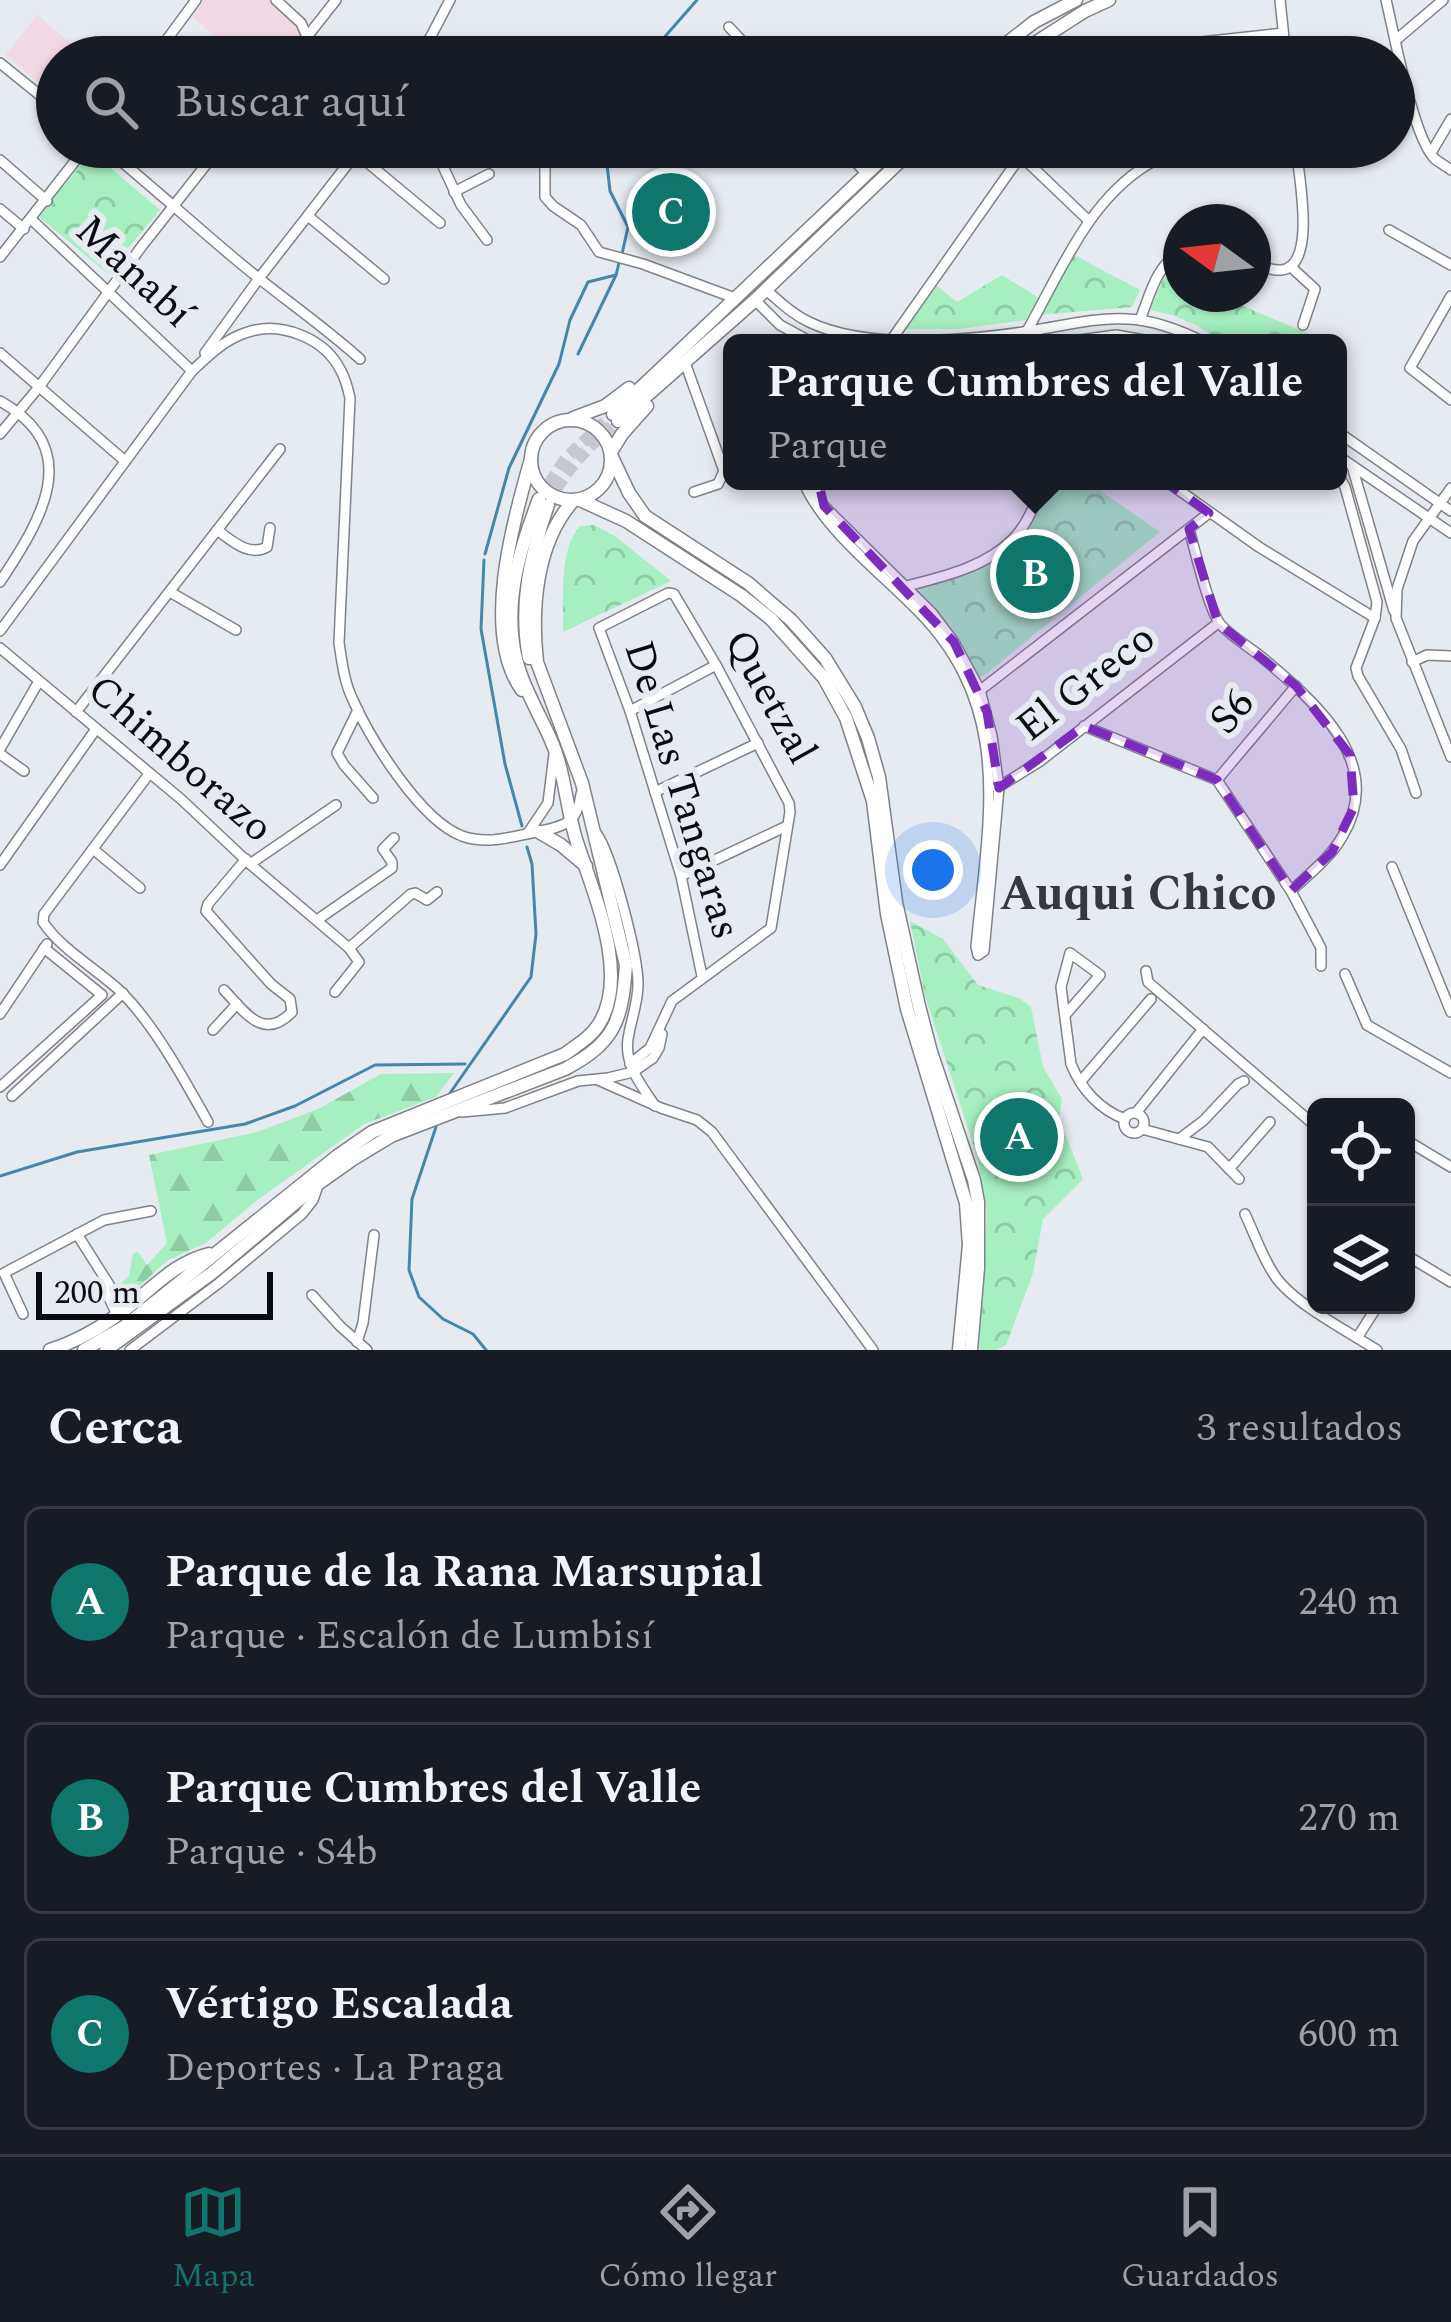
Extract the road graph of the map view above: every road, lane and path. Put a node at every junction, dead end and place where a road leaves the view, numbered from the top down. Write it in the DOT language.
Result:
graph roads {
  1 [pos="196,0"];
  2 [pos="276,0"];
  3 [pos="335,0"];
  4 [pos="450,0"];
  5 [pos="1076,0"];
  6 [pos="1109,0"];
  7 [pos="1280,0"];
  8 [pos="1386,0"];
  9 [pos="1443,0"];
  10 [pos="729,27"];
  11 [pos="1283,33"];
  12 [pos="169,36"];
  13 [pos="305,36"];
  14 [pos="308,36"];
  15 [pos="431,36"];
  16 [pos="737,36"];
  17 [pos="1016,36"];
  18 [pos="1045,36"];
  19 [pos="1256,36"];
  20 [pos="1283,36"];
  21 [pos="1395,36"];
  22 [pos="1401,36"];
  23 [pos="0,63"];
  24 [pos="36,92"];
  25 [pos="1415,109"];
  26 [pos="1451,118"];
  27 [pos="1431,153"];
  28 [pos="0,160"];
  29 [pos="70,168"];
  30 [pos="130,168"];
  31 [pos="204,168"];
  32 [pos="344,168"];
  33 [pos="378,168"];
  34 [pos="443,168"];
  35 [pos="545,168"];
  36 [pos="860,168"];
  37 [pos="873,168"];
  38 [pos="892,168"];
  39 [pos="1012,168"];
  40 [pos="1040,168"];
  41 [pos="1143,168"];
  42 [pos="1298,168"];
  43 [pos="1451,170"];
  44 [pos="489,174"];
  45 [pos="866,174"];
  46 [pos="454,192"];
  47 [pos="46,200"];
  48 [pos="176,205"];
  49 [pos="0,208"];
  50 [pos="308,216"];
  51 [pos="1089,221"];
  52 [pos="440,223"];
  53 [pos="28,225"];
  54 [pos="1389,230"];
  55 [pos="487,240"];
  56 [pos="0,257"];
  57 [pos="1451,265"];
  58 [pos="1163,266"];
  59 [pos="1291,267"];
  60 [pos="1271,269"];
  61 [pos="260,277"];
  62 [pos="384,279"];
  63 [pos="107,292"];
  64 [pos="757,292"];
  65 [pos="1451,296"];
  66 [pos="732,297"];
  67 [pos="1140,320"];
  68 [pos="1303,325"];
  69 [pos="1027,332"];
  70 [pos="795,334"];
  71 [pos="834,334"];
  72 [pos="896,334"];
  73 [pos="1008,334"];
  74 [pos="1185,334"];
  75 [pos="0,352"];
  76 [pos="360,359"];
  77 [pos="687,368"];
  78 [pos="194,369"];
  79 [pos="39,387"];
  80 [pos="0,400"];
  81 [pos="1451,400"];
  82 [pos="17,411"];
  83 [pos="570,419"];
  84 [pos="0,434"];
  85 [pos="1347,438"];
  86 [pos="280,449"];
  87 [pos="611,454"];
  88 [pos="531,459"];
  89 [pos="125,461"];
  90 [pos="1347,462"];
  91 [pos="1352,466"];
  92 [pos="723,468"];
  93 [pos="723,473"];
  94 [pos="1451,488"];
  95 [pos="808,490"];
  96 [pos="816,490"];
  97 [pos="1041,490"];
  98 [pos="1178,490"];
  99 [pos="1346,490"];
  100 [pos="694,492"];
  101 [pos="577,500"];
  102 [pos="1440,503"];
  103 [pos="1451,511"];
  104 [pos="1209,513"];
  105 [pos="1429,518"];
  106 [pos="270,528"];
  107 [pos="1189,529"];
  108 [pos="218,530"];
  109 [pos="1451,533"];
  110 [pos="0,582"];
  111 [pos="900,588"];
  112 [pos="170,592"];
  113 [pos="668,593"];
  114 [pos="1375,618"];
  115 [pos="1396,618"];
  116 [pos="1218,623"];
  117 [pos="236,630"];
  118 [pos="0,631"];
  119 [pos="0,648"];
  120 [pos="1451,656"];
  121 [pos="1412,662"];
  122 [pos="716,665"];
  123 [pos="39,681"];
  124 [pos="1296,686"];
  125 [pos="977,693"];
  126 [pos="549,697"];
  127 [pos="533,706"];
  128 [pos="358,710"];
  129 [pos="630,711"];
  130 [pos="76,712"];
  131 [pos="1084,726"];
  132 [pos="96,729"];
  133 [pos="758,743"];
  134 [pos="554,749"];
  135 [pos="0,752"];
  136 [pos="1451,757"];
  137 [pos="24,771"];
  138 [pos="149,774"];
  139 [pos="1217,780"];
  140 [pos="582,783"];
  141 [pos="995,789"];
  142 [pos="655,792"];
  143 [pos="1416,793"];
  144 [pos="373,798"];
  145 [pos="336,805"];
  146 [pos="572,821"];
  147 [pos="787,826"];
  148 [pos="592,827"];
  149 [pos="530,833"];
  150 [pos="394,838"];
  151 [pos="93,849"];
  152 [pos="248,862"];
  153 [pos="0,866"];
  154 [pos="586,866"];
  155 [pos="1392,867"];
  156 [pos="681,876"];
  157 [pos="140,888"];
  158 [pos="1291,891"];
  159 [pos="437,892"];
  160 [pos="317,920"];
  161 [pos="54,935"];
  162 [pos="44,948"];
  163 [pos="349,948"];
  164 [pos="1321,966"];
  165 [pos="1146,971"];
  166 [pos="1345,974"];
  167 [pos="702,976"];
  168 [pos="224,990"];
  169 [pos="335,992"];
  170 [pos="123,993"];
  171 [pos="1151,999"];
  172 [pos="238,1004"];
  173 [pos="1451,1012"];
  174 [pos="0,1014"];
  175 [pos="1066,1014"];
  176 [pos="213,1030"];
  177 [pos="1200,1032"];
  178 [pos="632,1068"];
  179 [pos="1451,1072"];
  180 [pos="598,1080"];
  181 [pos="1081,1081"];
  182 [pos="1244,1081"];
  183 [pos="0,1087"];
  184 [pos="12,1096"];
  185 [pos="656,1106"];
  186 [pos="443,1110"];
  187 [pos="1130,1116"];
  188 [pos="1307,1119"];
  189 [pos="208,1122"];
  190 [pos="1270,1122"];
  191 [pos="1142,1129"];
  192 [pos="1179,1139"];
  193 [pos="1415,1145"];
  194 [pos="1451,1167"];
  195 [pos="1229,1169"];
  196 [pos="1239,1179"];
  197 [pos="152,1211"];
  198 [pos="1245,1214"];
  199 [pos="77,1234"];
  200 [pos="374,1235"];
  201 [pos="217,1252"];
  202 [pos="1415,1262"];
  203 [pos="215,1278"];
  204 [pos="1451,1282"];
  205 [pos="312,1295"];
  206 [pos="121,1312"];
  207 [pos="23,1314"];
  208 [pos="1373,1314"];
  209 [pos="1358,1338"];
  210 [pos="357,1342"];
  211 [pos="136,1348"];
  212 [pos="50,1350"];
  213 [pos="84,1350"];
  214 [pos="106,1350"];
  215 [pos="368,1350"];
  216 [pos="873,1350"];
  217 [pos="959,1350"];
  218 [pos="971,1350"];
  219 [pos="1377,1350"];
  1 -- 12 [label="street"];
  2 -- 13 [label="street"];
  3 -- 14 [label="street"];
  4 -- 15 [label="street"];
  5 -- 17 [label="main road"];
  6 -- 18 [label="main road"];
  7 -- 11 [label="street"];
  8 -- 21 [label="street"];
  9 -- 22 [label="street"];
  10 -- 16 [label="street"];
  11 -- 19 [label="street"];
  11 -- 20 [label="street"];
  23 -- 24 [label="street"];
  25 -- 27 [label="street"];
  26 -- 27 [label="street"];
  27 -- 43 [label="street"];
  28 -- 47 [label="street"];
  29 -- 47 [label="street"];
  30 -- 48 [label="street"];
  31 -- 48 [label="street"];
  32 -- 50 [label="street"];
  33 -- 52 [label="street"];
  34 -- 46 [label="street"];
  35 -- 66 [label="street"];
  36 -- 45 [label="street"];
  37 -- 45 [label="main road"];
  38 -- 64 [label="main road"];
  39 -- 72 [label="street"];
  40 -- 51 [label="street"];
  41 -- 51 [label="street"];
  42 -- 59 [label="street"];
  44 -- 46 [label="street"];
  45 -- 64 [label="main road"];
  46 -- 55 [label="street"];
  47 -- 53 [label="street"];
  48 -- 61 [label="street"];
  48 -- 63 [label="street"];
  49 -- 53 [label="street, Manabí"];
  50 -- 61 [label="street"];
  50 -- 62 [label="street"];
  51 -- 69 [label="street"];
  53 -- 56 [label="street"];
  53 -- 63 [label="street, Manabí"];
  54 -- 57 [label="street"];
  58 -- 67 [label="street"];
  59 -- 60 [label="street"];
  59 -- 68 [label="street"];
  61 -- 76 [label="street"];
  61 -- 78 [label="street"];
  63 -- 78 [label="street, Manabí"];
  63 -- 79 [label="street"];
  64 -- 64 [label="main road"];
  64 -- 66 [label="main road"];
  64 -- 70 [label="street"];
  64 -- 71 [label="street"];
  64 -- 77 [label="main road"];
  65 -- 81 [label="street"];
  66 -- 83 [label="main road"];
  67 -- 69 [label="street"];
  67 -- 74 [label="street"];
  69 -- 73 [label="street"];
  75 -- 79 [label="street"];
  77 -- 87 [label="main road"];
  77 -- 92 [label="street"];
  78 -- 89 [label="street"];
  78 -- 128 [label="street"];
  79 -- 82 [label="street"];
  79 -- 89 [label="street"];
  80 -- 82 [label="street"];
  82 -- 84 [label="street"];
  82 -- 110 [label="street"];
  83 -- 87 [label="main road"];
  83 -- 88 [label="main road"];
  85 -- 102 [label="street"];
  86 -- 108 [label="street"];
  87 -- 101 [label="main road"];
  87 -- 218 [label="main road"];
  88 -- 101 [label="main road"];
  88 -- 127 [label="main road"];
  89 -- 118 [label="street"];
  90 -- 91 [label="street"];
  91 -- 105 [label="street"];
  91 -- 115 [label="street"];
  93 -- 100 [label="street"];
  94 -- 102 [label="street"];
  95 -- 111 [label="street"];
  96 -- 111 [label="street"];
  97 -- 111 [label="street"];
  98 -- 104 [label="street"];
  99 -- 114 [label="street"];
  101 -- 126 [label="main road"];
  101 -- 217 [label="main road"];
  102 -- 103 [label="street"];
  102 -- 105 [label="street"];
  104 -- 107 [label="street"];
  104 -- 114 [label="street"];
  105 -- 109 [label="street"];
  105 -- 115 [label="street"];
  106 -- 108 [label="street"];
  107 -- 116 [label="street"];
  107 -- 125 [label="street"];
  108 -- 112 [label="street"];
  111 -- 125 [label="street"];
  112 -- 117 [label="street"];
  112 -- 130 [label="street"];
  113 -- 122 [label="street, Quetzal"];
  113 -- 129 [label="street, De Las Tangaras"];
  114 -- 143 [label="street"];
  115 -- 121 [label="street"];
  116 -- 124 [label="street"];
  116 -- 131 [label="street, El Greco"];
  119 -- 123 [label="street, Chimborazo"];
  120 -- 121 [label="street"];
  121 -- 136 [label="street"];
  122 -- 129 [label="street"];
  122 -- 133 [label="street, Quetzal"];
  123 -- 130 [label="street, Chimborazo"];
  123 -- 135 [label="street"];
  124 -- 139 [label="street, S6"];
  124 -- 158 [label="street"];
  125 -- 141 [label="street"];
  126 -- 127 [label="main road"];
  126 -- 140 [label="main road"];
  127 -- 134 [label="main road"];
  128 -- 144 [label="street"];
  128 -- 149 [label="street"];
  129 -- 142 [label="street, De Las Tangaras"];
  130 -- 132 [label="street, Chimborazo"];
  131 -- 139 [label="street"];
  131 -- 141 [label="street, El Greco"];
  132 -- 138 [label="street, Chimborazo"];
  132 -- 153 [label="street"];
  133 -- 142 [label="street"];
  133 -- 147 [label="street, Quetzal"];
  134 -- 146 [label="main road"];
  134 -- 149 [label="street"];
  135 -- 137 [label="street"];
  138 -- 151 [label="street"];
  138 -- 152 [label="street, Chimborazo"];
  139 -- 158 [label="street"];
  140 -- 146 [label="street"];
  140 -- 148 [label="main road"];
  141 -- 141 [label="street"];
  142 -- 156 [label="street, De Las Tangaras"];
  145 -- 152 [label="street"];
  146 -- 149 [label="street"];
  146 -- 154 [label="main road"];
  147 -- 156 [label="street"];
  147 -- 167 [label="street, Quetzal"];
  148 -- 178 [label="street"];
  148 -- 186 [label="main road"];
  149 -- 154 [label="main road"];
  150 -- 160 [label="street"];
  151 -- 157 [label="street"];
  151 -- 161 [label="street"];
  152 -- 160 [label="street, Chimborazo"];
  152 -- 172 [label="street"];
  154 -- 186 [label="main road"];
  155 -- 173 [label="street"];
  156 -- 167 [label="street, De Las Tangaras"];
  158 -- 164 [label="street"];
  159 -- 163 [label="street"];
  160 -- 163 [label="street, Chimborazo"];
  161 -- 162 [label="street"];
  161 -- 170 [label="street"];
  162 -- 174 [label="street"];
  162 -- 183 [label="street"];
  163 -- 169 [label="street"];
  165 -- 177 [label="street"];
  166 -- 179 [label="street"];
  167 -- 178 [label="street, Quetzal"];
  168 -- 172 [label="street"];
  170 -- 184 [label="street"];
  170 -- 189 [label="street"];
  171 -- 181 [label="street"];
  172 -- 176 [label="street"];
  175 -- 175 [label="street"];
  175 -- 181 [label="street"];
  177 -- 187 [label="street"];
  177 -- 188 [label="street"];
  178 -- 180 [label="street"];
  178 -- 185 [label="street"];
  180 -- 185 [label="street"];
  180 -- 186 [label="street"];
  181 -- 187 [label="street"];
  182 -- 192 [label="street"];
  185 -- 216 [label="street"];
  186 -- 201 [label="main road"];
  186 -- 203 [label="main road"];
  187 -- 191 [label="street"];
  187 -- 191 [label="street"];
  190 -- 195 [label="street"];
  191 -- 192 [label="street"];
  192 -- 195 [label="street"];
  193 -- 194 [label="street"];
  195 -- 196 [label="street"];
  197 -- 199 [label="street"];
  198 -- 209 [label="street"];
  199 -- 206 [label="street"];
  199 -- 207 [label="street"];
  200 -- 210 [label="street"];
  201 -- 206 [label="main road"];
  201 -- 213 [label="main road"];
  202 -- 204 [label="street"];
  203 -- 211 [label="street"];
  203 -- 214 [label="main road"];
  205 -- 210 [label="street"];
  206 -- 212 [label="main road"];
  208 -- 209 [label="street"];
  209 -- 219 [label="street"];
  210 -- 215 [label="street"];
}
